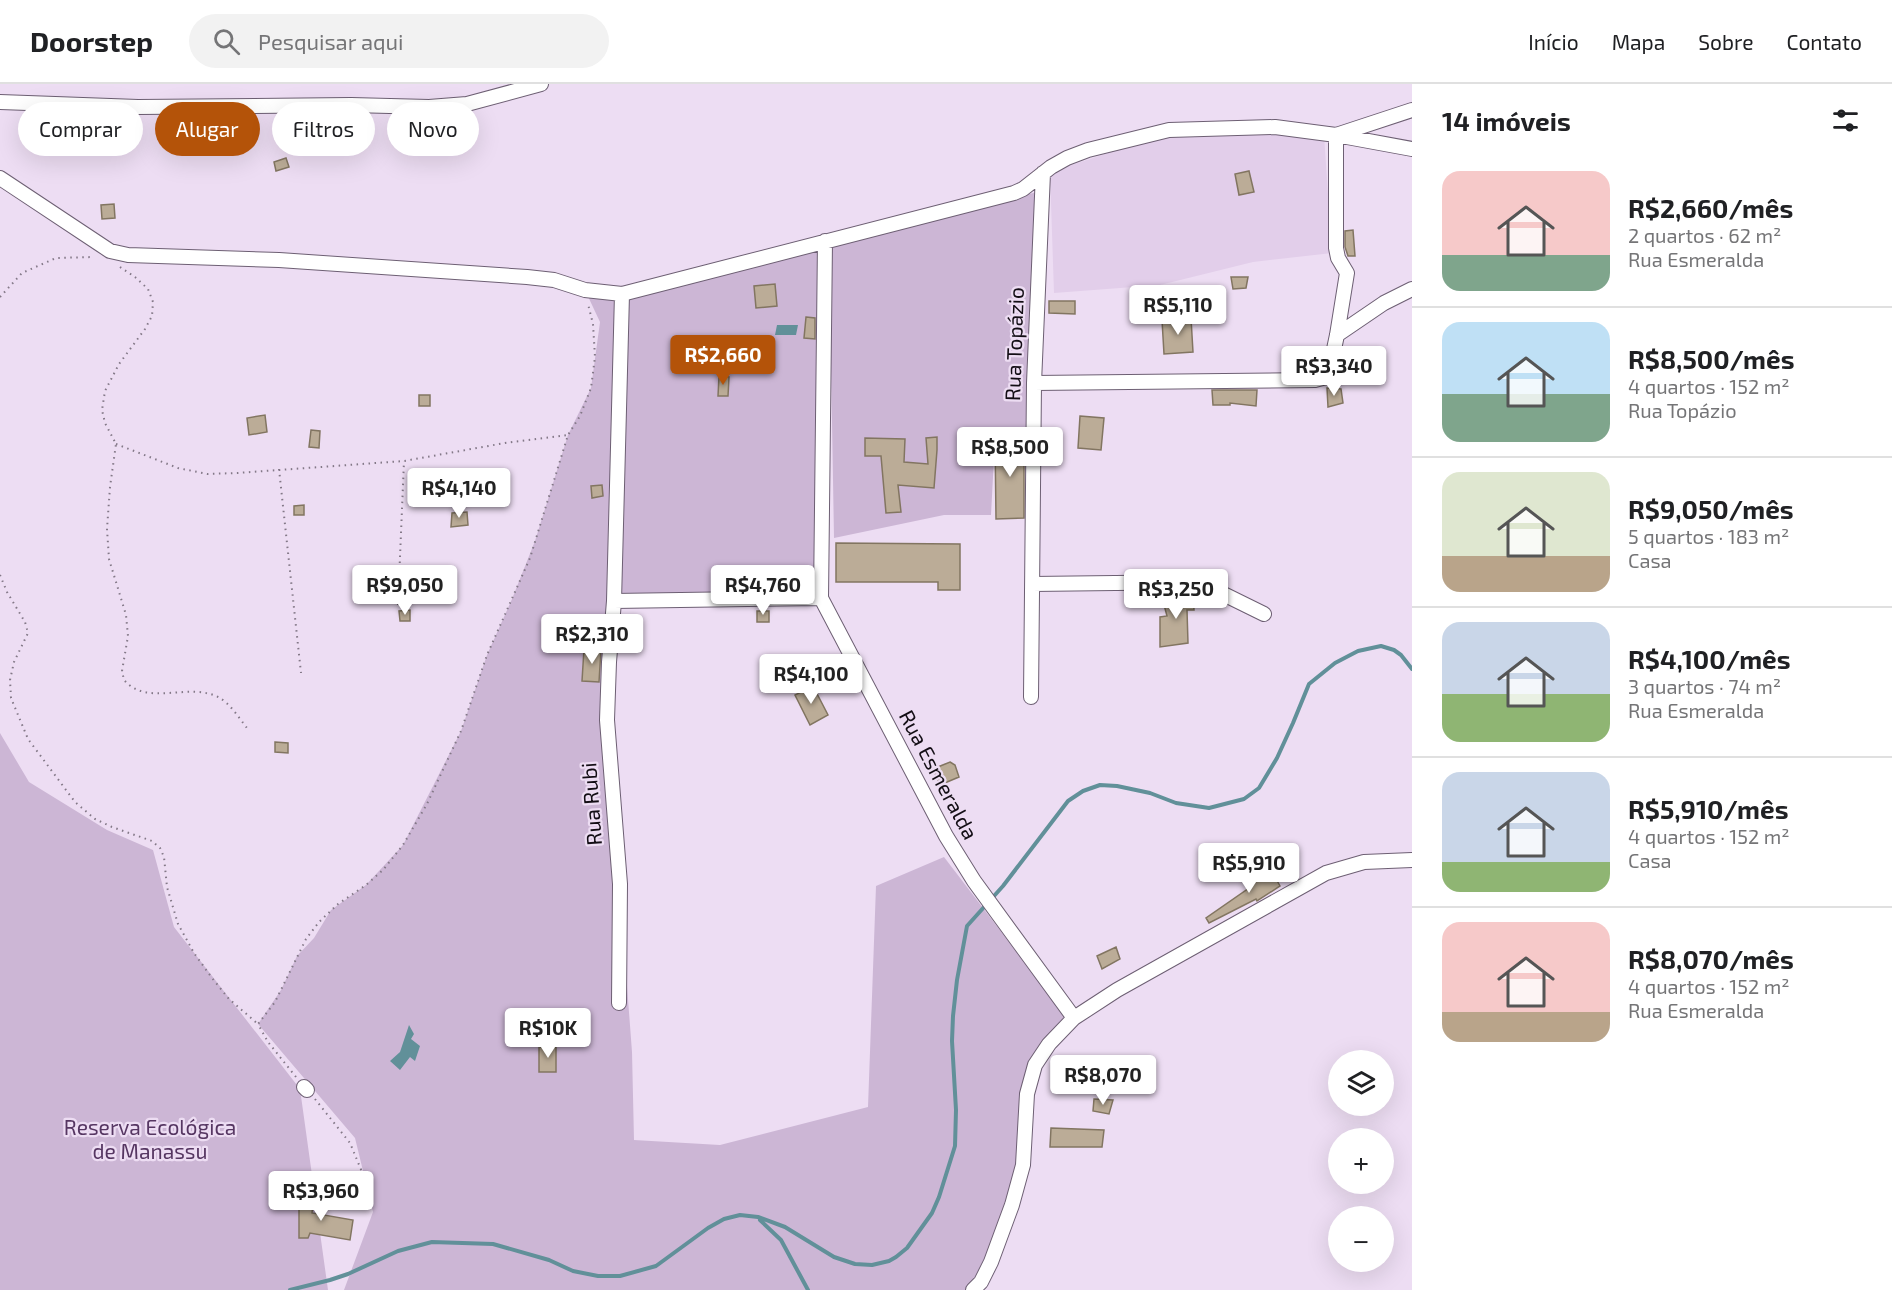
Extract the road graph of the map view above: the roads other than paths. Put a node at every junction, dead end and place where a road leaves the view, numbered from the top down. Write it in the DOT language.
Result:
graph roads {
  1 [pos="541,84"];
  2 [pos="0,102"];
  3 [pos="1412,110"];
  4 [pos="1336,135"];
  5 [pos="1412,149"];
  6 [pos="1043,173"];
  7 [pos="0,178"];
  8 [pos="825,241"];
  9 [pos="1412,289"];
  10 [pos="622,294"];
  11 [pos="1338,335"];
  12 [pos="1338,374"];
  13 [pos="1315,380"];
  14 [pos="1034,383"];
  15 [pos="1032,584"];
  16 [pos="821,598"];
  17 [pos="614,601"];
  18 [pos="1264,614"];
  19 [pos="1031,697"];
  20 [pos="1412,860"];
  21 [pos="619,1004"];
  22 [pos="1074,1018"];
  23 [pos="973,1290"];
  1 -- 2 [label="street"];
  3 -- 4 [label="street"];
  4 -- 5 [label="street"];
  4 -- 6 [label="street"];
  4 -- 11 [label="street"];
  6 -- 8 [label="street"];
  6 -- 14 [label="street, Rua Topázio"];
  7 -- 10 [label="street"];
  8 -- 10 [label="street"];
  8 -- 16 [label="street, Rua Esmeralda"];
  9 -- 11 [label="street"];
  10 -- 17 [label="street, Rua Rubi"];
  11 -- 13 [label="street"];
  12 -- 13 [label="street"];
  13 -- 14 [label="street"];
  14 -- 15 [label="street, Rua Topázio"];
  15 -- 18 [label="street"];
  15 -- 19 [label="street, Rua Topázio"];
  16 -- 17 [label="street"];
  16 -- 22 [label="street, Rua Esmeralda"];
  17 -- 21 [label="street, Rua Rubi"];
  20 -- 22 [label="street"];
  22 -- 23 [label="street"];
}
